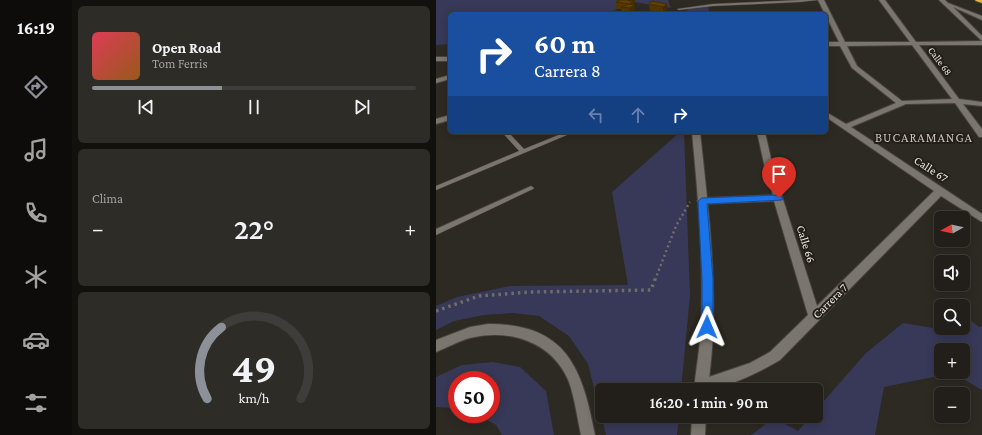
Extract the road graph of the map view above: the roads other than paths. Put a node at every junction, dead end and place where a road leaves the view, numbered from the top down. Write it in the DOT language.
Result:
graph roads {
  1 [pos="816,0"];
  2 [pos="821,0"];
  3 [pos="882,0"];
  4 [pos="978,0"];
  5 [pos="943,1"];
  6 [pos="982,1"];
  7 [pos="679,9"];
  8 [pos="826,12"];
  9 [pos="828,18"];
  10 [pos="982,18"];
  11 [pos="982,39"];
  12 [pos="982,43"];
  13 [pos="828,44"];
  14 [pos="842,44"];
  15 [pos="915,44"];
  16 [pos="436,59"];
  17 [pos="448,59"];
  18 [pos="448,78"];
  19 [pos="436,81"];
  20 [pos="957,101"];
  21 [pos="900,103"];
  22 [pos="982,104"];
  23 [pos="828,115"];
  24 [pos="448,118"];
  25 [pos="436,122"];
  26 [pos="845,127"];
  27 [pos="507,134"];
  28 [pos="566,134"];
  29 [pos="696,134"];
  30 [pos="762,134"];
  31 [pos="982,135"];
  32 [pos="523,152"];
  33 [pos="436,188"];
  34 [pos="531,188"];
  35 [pos="941,190"];
  36 [pos="779,198"];
  37 [pos="702,201"];
  38 [pos="982,219"];
  39 [pos="436,232"];
  40 [pos="815,317"];
  41 [pos="436,346"];
  42 [pos="701,383"];
  43 [pos="714,383"];
  44 [pos="699,423"];
  45 [pos="588,435"];
  46 [pos="698,435"];
  1 -- 7 [label="lane"];
  2 -- 8 [label="street"];
  3 -- 15 [label="street, Calle 68"];
  4 -- 6 [label="highway"];
  5 -- 10 [label="street"];
  5 -- 11 [label="street"];
  9 -- 14 [label="street"];
  12 -- 15 [label="street"];
  13 -- 14 [label="street"];
  14 -- 15 [label="street"];
  14 -- 21 [label="street"];
  15 -- 20 [label="street, Calle 68"];
  16 -- 17 [label="street"];
  18 -- 19 [label="street"];
  20 -- 21 [label="street"];
  20 -- 22 [label="street"];
  20 -- 31 [label="street, Calle 68"];
  21 -- 26 [label="street"];
  23 -- 26 [label="street, Calle 67"];
  24 -- 25 [label="street"];
  26 -- 35 [label="street, Calle 67"];
  27 -- 32 [label="lane"];
  28 -- 32 [label="lane"];
  29 -- 37 [label="street"];
  30 -- 36 [label="street, Calle 66"];
  32 -- 33 [label="lane"];
  34 -- 39 [label="lane"];
  35 -- 38 [label="street, Calle 67"];
  35 -- 40 [label="street, Carrera 7"];
  36 -- 37 [label="street"];
  36 -- 40 [label="street, Calle 66"];
  37 -- 42 [label="street"];
  40 -- 43 [label="street, Carrera 7"];
  41 -- 45 [label="street"];
  44 -- 46 [label="street"];
}
